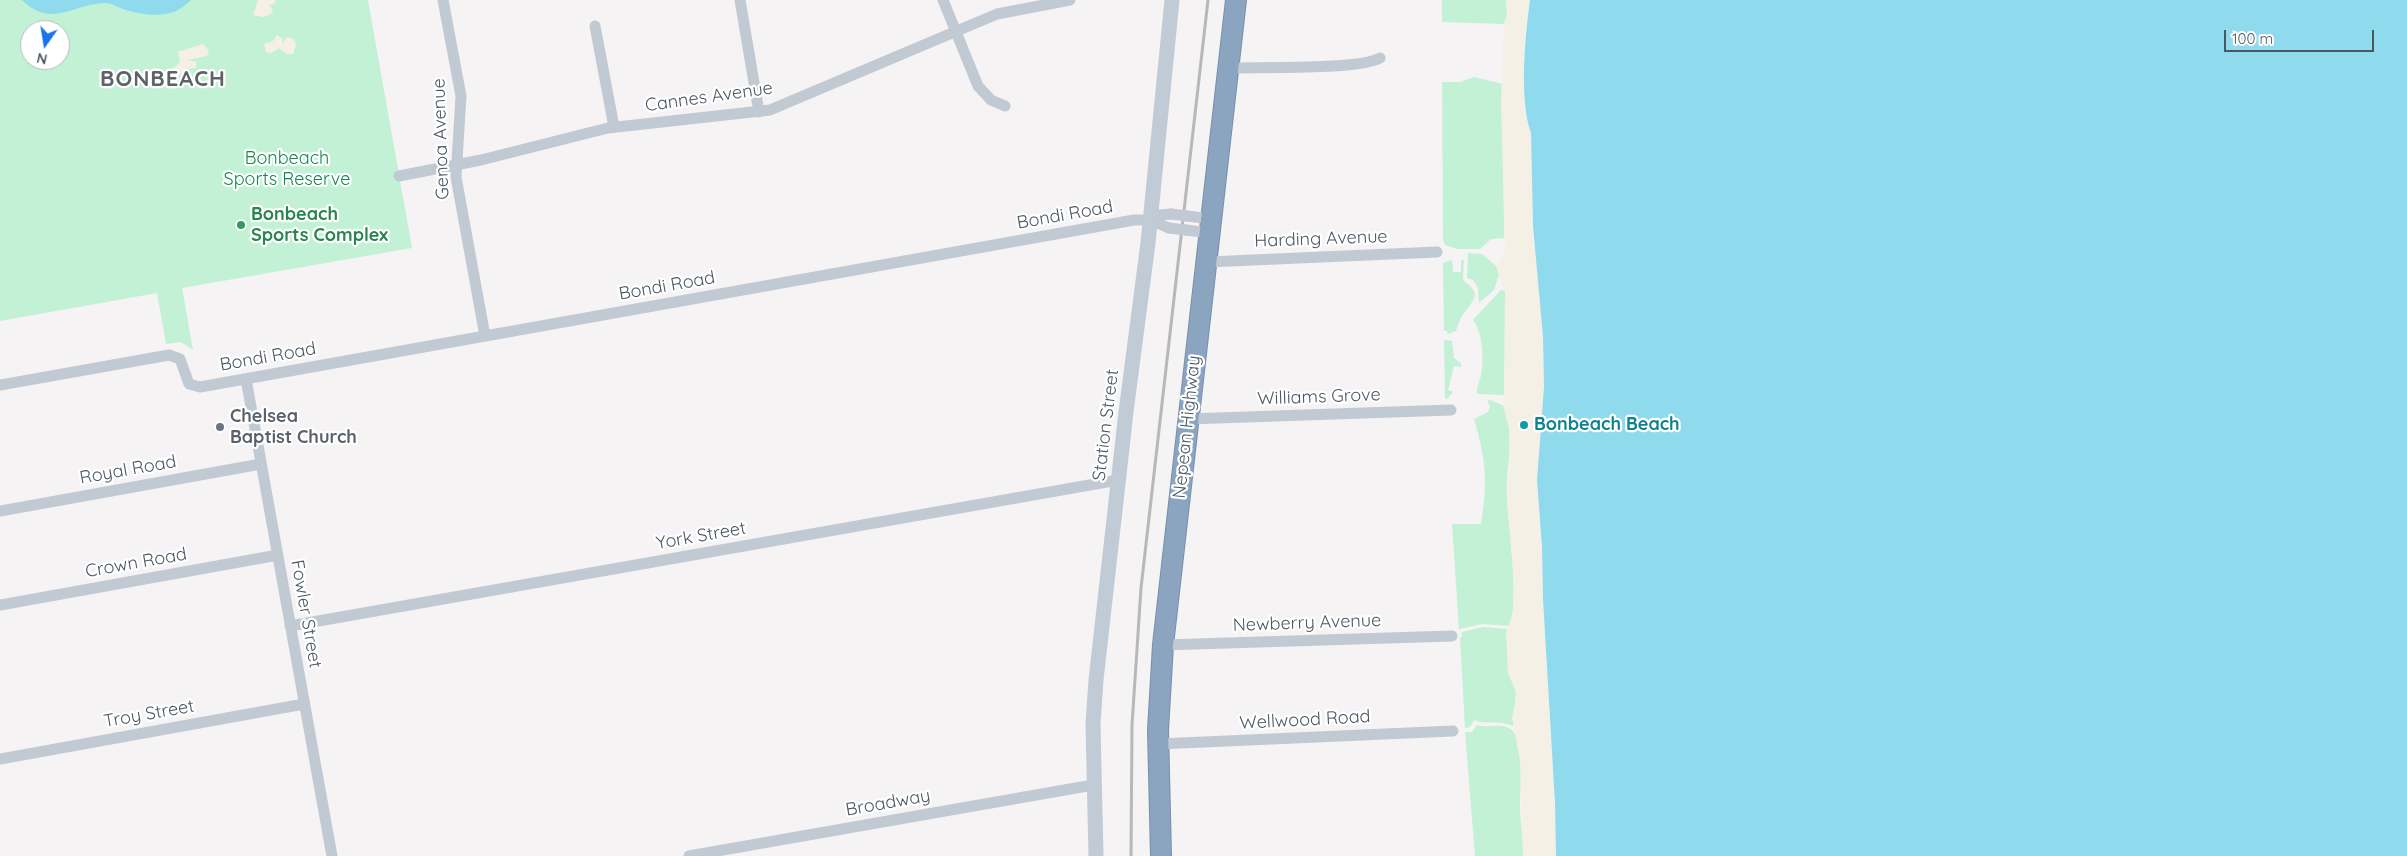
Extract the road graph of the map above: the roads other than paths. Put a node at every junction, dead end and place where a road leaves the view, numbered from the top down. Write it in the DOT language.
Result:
graph roads {
  1 [pos="444,0"];
  2 [pos="740,0"];
  3 [pos="943,0"];
  4 [pos="1070,0"];
  5 [pos="1172,0"];
  6 [pos="1236,0"];
  7 [pos="595,26"];
  8 [pos="956,32"];
  9 [pos="1380,58"];
  10 [pos="1229,68"];
  11 [pos="1005,106"];
  12 [pos="759,112"];
  13 [pos="614,127"];
  14 [pos="457,165"];
  15 [pos="399,176"];
  16 [pos="1150,220"];
  17 [pos="1211,226"];
  18 [pos="1437,252"];
  19 [pos="1207,262"];
  20 [pos="485,336"];
  21 [pos="246,379"];
  22 [pos="0,385"];
  23 [pos="1451,410"];
  24 [pos="1188,420"];
  25 [pos="261,464"];
  26 [pos="1118,480"];
  27 [pos="0,511"];
  28 [pos="278,555"];
  29 [pos="0,605"];
  30 [pos="290,626"];
  31 [pos="1452,636"];
  32 [pos="1163,645"];
  33 [pos="304,704"];
  34 [pos="1453,731"];
  35 [pos="1158,744"];
  36 [pos="0,759"];
  37 [pos="1093,785"];
  38 [pos="332,856"];
  39 [pos="689,856"];
  40 [pos="1096,856"];
  41 [pos="1161,856"];
  1 -- 14 [label="street, Genoa Avenue"];
  2 -- 12 [label="street"];
  3 -- 8 [label="street"];
  4 -- 8 [label="street, Cannes Avenue"];
  5 -- 16 [label="street, Station Street"];
  6 -- 10 [label="highway, Nepean Highway"];
  7 -- 13 [label="street"];
  8 -- 11 [label="street"];
  8 -- 12 [label="street, Cannes Avenue"];
  9 -- 10 [label="street"];
  10 -- 17 [label="highway, Nepean Highway"];
  12 -- 13 [label="street, Cannes Avenue"];
  13 -- 14 [label="street, Cannes Avenue"];
  14 -- 15 [label="street, Cannes Avenue"];
  14 -- 20 [label="street, Genoa Avenue"];
  16 -- 17 [label="street, Bondi Road, bridge"];
  16 -- 17 [label="street, Bondi Road, bridge"];
  16 -- 20 [label="street, Bondi Road"];
  16 -- 26 [label="street, Station Street"];
  17 -- 19 [label="highway, Nepean Highway"];
  18 -- 19 [label="street, Harding Avenue"];
  19 -- 24 [label="highway, Nepean Highway"];
  20 -- 21 [label="street, Bondi Road"];
  21 -- 22 [label="street, Bondi Road"];
  21 -- 25 [label="street, Fowler Street"];
  23 -- 24 [label="street, Williams Grove"];
  24 -- 32 [label="highway, Nepean Highway"];
  25 -- 27 [label="street, Royal Road"];
  25 -- 28 [label="street, Fowler Street"];
  26 -- 30 [label="street, York Street"];
  26 -- 37 [label="street, Station Street"];
  28 -- 29 [label="street, Crown Road"];
  28 -- 30 [label="street, Fowler Street"];
  30 -- 33 [label="street, Fowler Street"];
  31 -- 32 [label="street, Newberry Avenue"];
  32 -- 35 [label="highway, Nepean Highway"];
  33 -- 36 [label="street, Troy Street"];
  33 -- 38 [label="street, Fowler Street"];
  34 -- 35 [label="street, Wellwood Road"];
  35 -- 41 [label="highway, Nepean Highway"];
  37 -- 39 [label="street, Broadway"];
  37 -- 40 [label="street, Station Street"];
}
